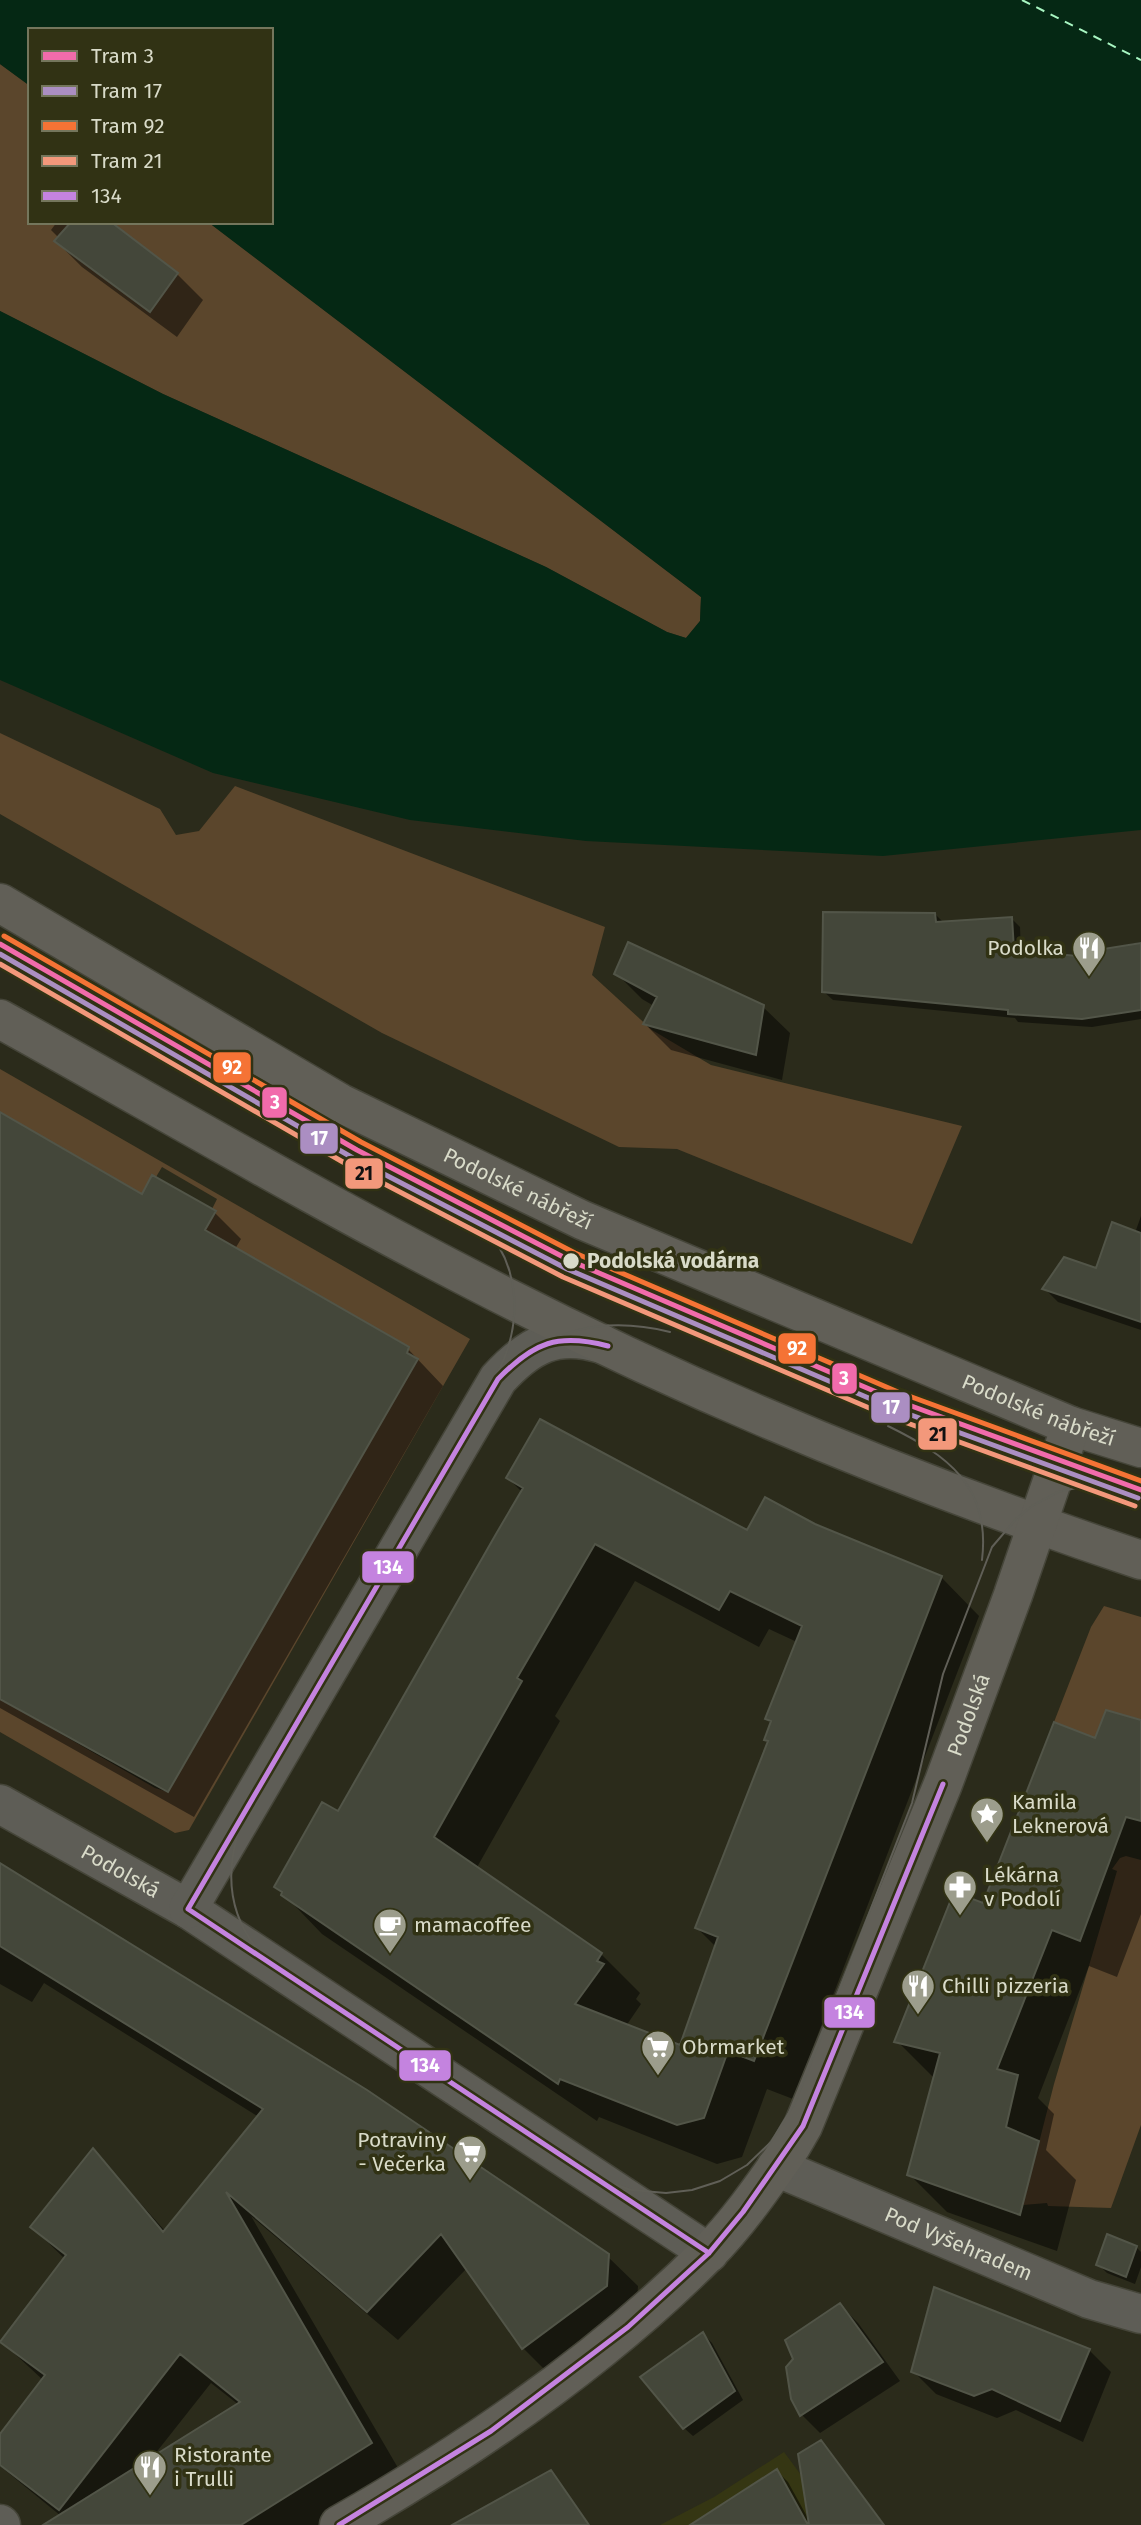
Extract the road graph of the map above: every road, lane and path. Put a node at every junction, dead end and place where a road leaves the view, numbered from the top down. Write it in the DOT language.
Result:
graph roads {
  1 [pos="0,903"];
  2 [pos="0,1019"];
  3 [pos="608,1346"];
  4 [pos="1071,1426"];
  5 [pos="1141,1448"];
  6 [pos="1036,1525"];
  7 [pos="1141,1560"];
  8 [pos="0,1804"];
  9 [pos="188,1909"];
  10 [pos="776,2167"];
  11 [pos="709,2253"];
  12 [pos="1141,2314"];
  13 [pos="339,2525"];
  1 -- 4 [label="main road, Podolské nábřeží"];
  2 -- 3 [label="main road"];
  3 -- 6 [label="main road"];
  3 -- 9 [label="street"];
  4 -- 5 [label="main road, Podolské nábřeží"];
  4 -- 6 [label="main road, Podolská"];
  6 -- 7 [label="main road"];
  6 -- 10 [label="main road, Podolská"];
  8 -- 9 [label="street, Podolská"];
  9 -- 11 [label="street, Podolská"];
  10 -- 11 [label="main road, Podolská"];
  10 -- 12 [label="street, Pod Vyšehradem"];
  11 -- 13 [label="main road"];
}
